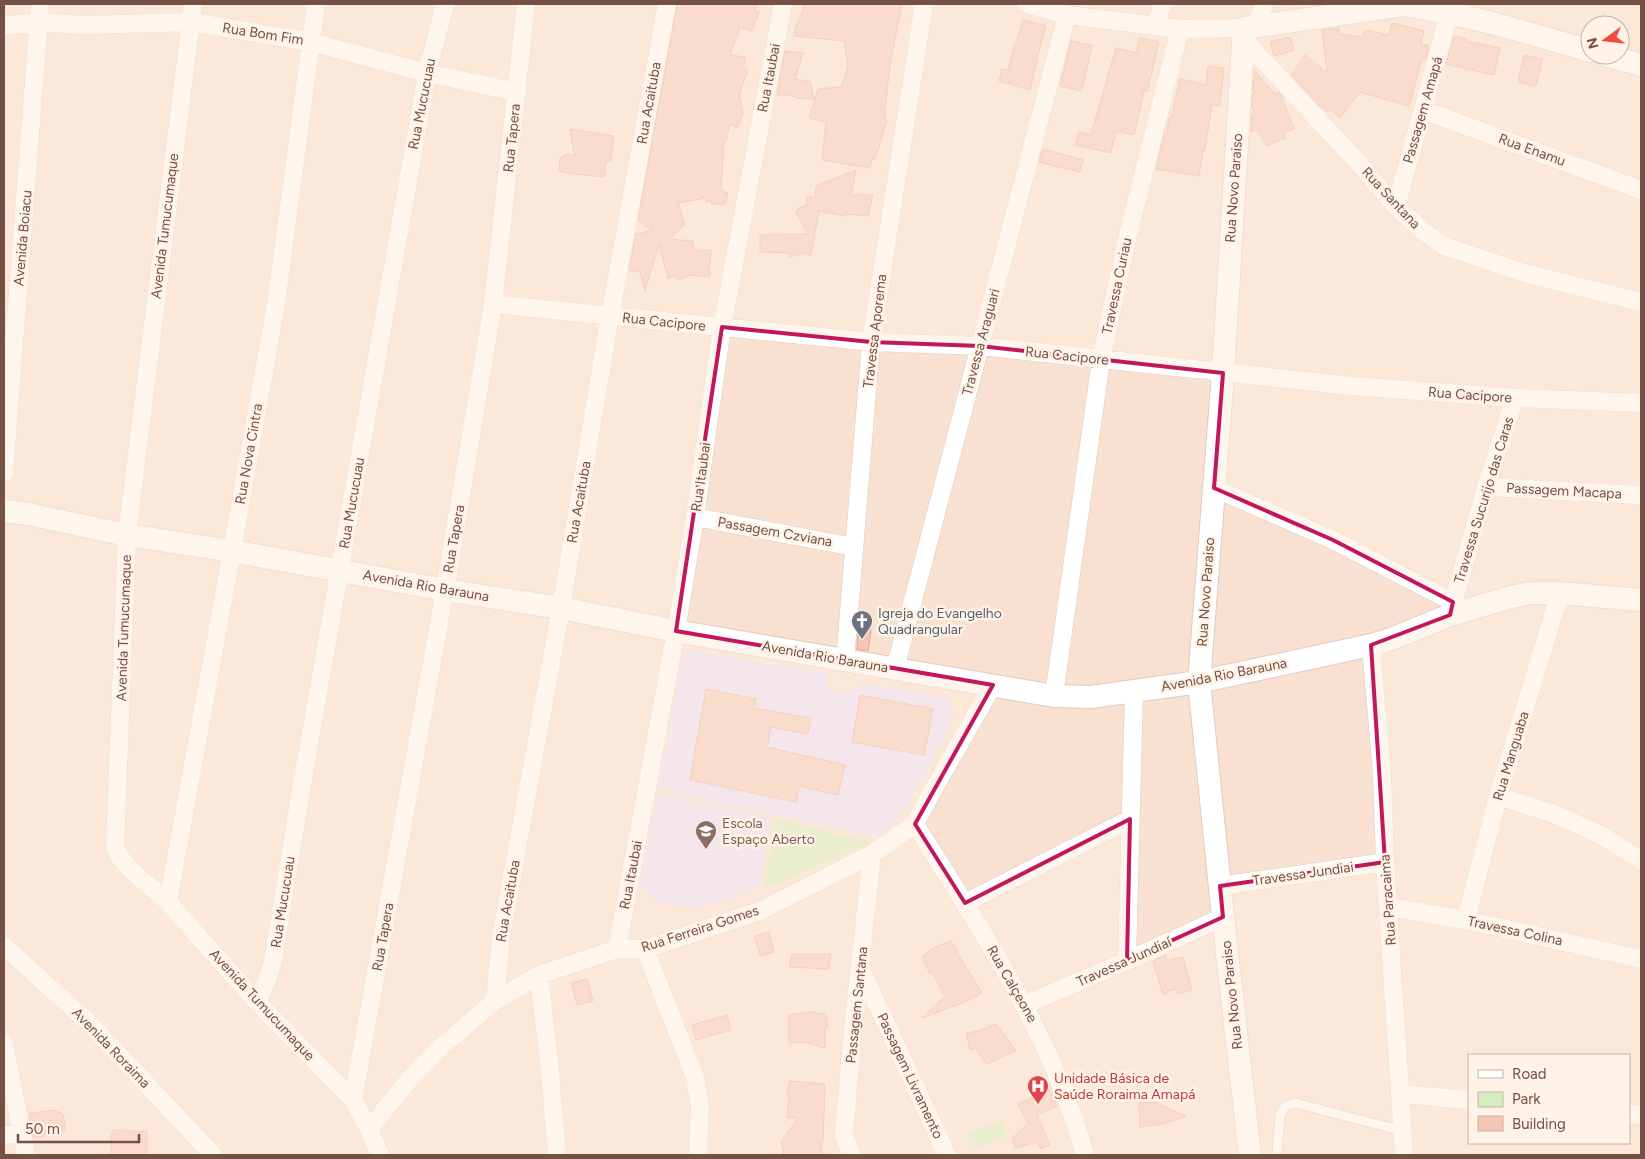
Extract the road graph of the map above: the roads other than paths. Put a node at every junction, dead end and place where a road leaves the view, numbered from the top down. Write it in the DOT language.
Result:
graph roads {
  1 [pos="40,4"];
  2 [pos="193,4"];
  3 [pos="316,4"];
  4 [pos="445,4"];
  5 [pos="526,4"];
  6 [pos="666,4"];
  7 [pos="784,4"];
  8 [pos="924,4"];
  9 [pos="1162,4"];
  10 [pos="1264,4"];
  11 [pos="1035,5"];
  12 [pos="1449,14"];
  13 [pos="1068,15"];
  14 [pos="40,22"];
  15 [pos="191,22"];
  16 [pos="1155,25"];
  17 [pos="4,26"];
  18 [pos="1180,29"];
  19 [pos="1248,31"];
  20 [pos="311,42"];
  21 [pos="1580,48"];
  22 [pos="426,72"];
  23 [pos="517,92"];
  24 [pos="1423,110"];
  25 [pos="1641,190"];
  26 [pos="1396,206"];
  27 [pos="1641,302"];
  28 [pos="493,304"];
  29 [pos="610,316"];
  30 [pos="722,327"];
  31 [pos="871,342"];
  32 [pos="980,346"];
  33 [pos="1101,360"];
  34 [pos="1223,373"];
  35 [pos="1515,398"];
  36 [pos="1641,403"];
  37 [pos="4,473"];
  38 [pos="1486,487"];
  39 [pos="1214,488"];
  40 [pos="1641,495"];
  41 [pos="4,511"];
  42 [pos="695,517"];
  43 [pos="127,535"];
  44 [pos="854,547"];
  45 [pos="232,551"];
  46 [pos="340,571"];
  47 [pos="445,590"];
  48 [pos="1560,593"];
  49 [pos="1641,600"];
  50 [pos="561,608"];
  51 [pos="1451,609"];
  52 [pos="676,631"];
  53 [pos="1372,644"];
  54 [pos="845,660"];
  55 [pos="895,669"];
  56 [pos="1199,682"];
  57 [pos="993,685"];
  58 [pos="1134,691"];
  59 [pos="1054,696"];
  60 [pos="1498,796"];
  61 [pos="1130,819"];
  62 [pos="916,824"];
  63 [pos="872,854"];
  64 [pos="1641,860"];
  65 [pos="1385,862"];
  66 [pos="1220,886"];
  67 [pos="168,902"];
  68 [pos="964,903"];
  69 [pos="1388,907"];
  70 [pos="1223,917"];
  71 [pos="1466,920"];
  72 [pos="4,946"];
  73 [pos="617,949"];
  74 [pos="645,949"];
  75 [pos="1641,959"];
  76 [pos="1126,961"];
  77 [pos="861,969"];
  78 [pos="539,975"];
  79 [pos="495,1001"];
  80 [pos="257,1002"];
  81 [pos="1024,1005"];
  82 [pos="4,1043"];
  83 [pos="1401,1094"];
  84 [pos="354,1100"];
  85 [pos="1468,1100"];
  86 [pos="369,1129"];
  87 [pos="1403,1131"];
  88 [pos="12,1134"];
  89 [pos="26,1155"];
  90 [pos="213,1155"];
  91 [pos="380,1155"];
  92 [pos="557,1155"];
  93 [pos="698,1155"];
  94 [pos="851,1155"];
  95 [pos="947,1155"];
  96 [pos="1085,1155"];
  97 [pos="1250,1155"];
  98 [pos="1277,1155"];
  99 [pos="1404,1155"];
  100 [pos="1411,1155"];
  1 -- 14 [label="street, Avenida Boiacu"];
  2 -- 15 [label="street, Avenida Tumucumaque"];
  3 -- 20 [label="street, Rua Nova Cintra"];
  4 -- 22 [label="street, Rua Mucucuau"];
  5 -- 23 [label="street, Rua Tapera"];
  6 -- 29 [label="street, Rua Acaituba"];
  7 -- 30 [label="street, Rua Itaubai"];
  8 -- 31 [label="street, Travessa Aporema"];
  9 -- 16 [label="street"];
  10 -- 19 [label="street"];
  11 -- 13 [label="street"];
  12 -- 19 [label="street"];
  12 -- 21 [label="street"];
  12 -- 24 [label="street, Passagem Amapá"];
  13 -- 16 [label="street"];
  13 -- 32 [label="street, Travessa Araguari"];
  14 -- 15 [label="street, Rua Bom Fim"];
  14 -- 17 [label="street, Rua Bom Fim"];
  14 -- 37 [label="street, Avenida Boiacu"];
  15 -- 20 [label="street, Rua Bom Fim"];
  15 -- 43 [label="street, Avenida Tumucumaque"];
  16 -- 18 [label="street"];
  18 -- 19 [label="street"];
  18 -- 33 [label="street, Travessa Curiau"];
  19 -- 26 [label="street, Rua Santana"];
  19 -- 34 [label="street, Rua Novo Paraiso"];
  20 -- 22 [label="street, Rua Bom Fim"];
  20 -- 45 [label="street, Rua Nova Cintra"];
  22 -- 23 [label="street, Rua Bom Fim"];
  22 -- 46 [label="street, Rua Mucucuau"];
  23 -- 28 [label="street, Rua Tapera"];
  24 -- 25 [label="street, Rua Enamu"];
  24 -- 26 [label="street, Passagem Amapá"];
  26 -- 27 [label="street, Rua Santana"];
  28 -- 29 [label="street, Rua Cacipore"];
  28 -- 47 [label="street, Rua Tapera"];
  29 -- 30 [label="street, Rua Cacipore"];
  29 -- 50 [label="street, Rua Acaituba"];
  30 -- 31 [label="street, Rua Cacipore"];
  30 -- 42 [label="street, Rua Itaubai"];
  31 -- 32 [label="street, Rua Cacipore"];
  31 -- 44 [label="street, Travessa Aporema"];
  32 -- 33 [label="street, Rua Cacipore"];
  32 -- 55 [label="street, Travessa Araguari"];
  33 -- 34 [label="street, Rua Cacipore"];
  33 -- 59 [label="street, Travessa Curiau"];
  34 -- 35 [label="street, Rua Cacipore"];
  34 -- 39 [label="street, Rua Novo Paraiso"];
  35 -- 36 [label="street, Rua Cacipore"];
  35 -- 38 [label="street, Travessa Sucurijo das Caras"];
  38 -- 40 [label="street, Passagem Macapa"];
  38 -- 51 [label="street, Travessa Sucurijo das Caras"];
  39 -- 51 [label="street, Travessa Sucurijo das Caras"];
  39 -- 56 [label="street, Rua Novo Paraiso"];
  41 -- 43 [label="street, Avenida Rio Barauna"];
  42 -- 44 [label="street, Passagem Czviana"];
  42 -- 52 [label="street, Rua Itaubai"];
  43 -- 45 [label="street, Avenida Rio Barauna"];
  43 -- 67 [label="street, Avenida Tumucumaque"];
  44 -- 54 [label="street, Travessa Aporema"];
  45 -- 46 [label="street, Avenida Rio Barauna"];
  45 -- 67 [label="street, Rua Nova Cintra"];
  46 -- 47 [label="street, Avenida Rio Barauna"];
  46 -- 80 [label="street, Rua Mucucuau"];
  47 -- 50 [label="street, Avenida Rio Barauna"];
  47 -- 84 [label="street, Rua Tapera"];
  48 -- 49 [label="street, Avenida Rio Barauna"];
  48 -- 51 [label="street, Avenida Rio Barauna"];
  48 -- 60 [label="street, Rua Manguaba"];
  50 -- 52 [label="street, Avenida Rio Barauna"];
  50 -- 79 [label="street, Rua Acaituba"];
  51 -- 53 [label="street, Avenida Rio Barauna"];
  52 -- 54 [label="street, Avenida Rio Barauna"];
  52 -- 73 [label="street, Rua Itaubai"];
  53 -- 56 [label="street, Avenida Rio Barauna"];
  53 -- 65 [label="street, Rua Paracaima"];
  54 -- 55 [label="street, Avenida Rio Barauna"];
  55 -- 57 [label="street, Avenida Rio Barauna"];
  56 -- 58 [label="street, Avenida Rio Barauna"];
  56 -- 66 [label="street, Rua Novo Paraiso"];
  57 -- 59 [label="street, Avenida Rio Barauna"];
  57 -- 62 [label="street, Rua Ferreira Gomes"];
  58 -- 59 [label="street, Avenida Rio Barauna"];
  58 -- 61 [label="street"];
  60 -- 64 [label="street"];
  60 -- 71 [label="street, Rua Manguaba"];
  61 -- 68 [label="street"];
  61 -- 76 [label="street"];
  62 -- 63 [label="street, Rua Ferreira Gomes"];
  62 -- 68 [label="street, Rua Calçeone"];
  63 -- 74 [label="street, Rua Ferreira Gomes"];
  63 -- 77 [label="street, Passagem Santana"];
  65 -- 66 [label="street, Travessa Jundiai"];
  65 -- 69 [label="street, Rua Paracaima"];
  66 -- 70 [label="street, Rua Novo Paraiso"];
  67 -- 80 [label="street, Avenida Tumucumaque"];
  68 -- 81 [label="street, Rua Calçeone"];
  69 -- 71 [label="street, Travessa Colina"];
  69 -- 83 [label="street, Rua Paracaima"];
  70 -- 76 [label="street, Travessa Jundiaí"];
  70 -- 97 [label="street, Rua Novo Paraiso"];
  71 -- 75 [label="street, Travessa Colina"];
  72 -- 90 [label="street, Avenida Roraima"];
  73 -- 74 [label="street, Rua Ferreira Gomes"];
  73 -- 78 [label="street, Rua Ferreira Gomes"];
  74 -- 93 [label="street"];
  76 -- 81 [label="street, Travessa Jundiaí"];
  77 -- 94 [label="street, Passagem Santana"];
  77 -- 95 [label="street, Passagem Livramento"];
  78 -- 79 [label="street, Rua Ferreira Gomes"];
  78 -- 92 [label="street"];
  79 -- 86 [label="street, Rua Ferreira Gomes"];
  80 -- 84 [label="street, Avenida Tumucumaque"];
  81 -- 96 [label="street, Rua Calçeone"];
  82 -- 88 [label="street"];
  83 -- 85 [label="street"];
  83 -- 87 [label="street, Rua Paracaima"];
  84 -- 86 [label="street, Avenida Tumucumaque"];
  86 -- 91 [label="street, Avenida Tumucumaque"];
  87 -- 98 [label="lane"];
  87 -- 99 [label="street, Rua Paracaima"];
  88 -- 89 [label="street"];
  99 -- 100 [label="street"];
}
